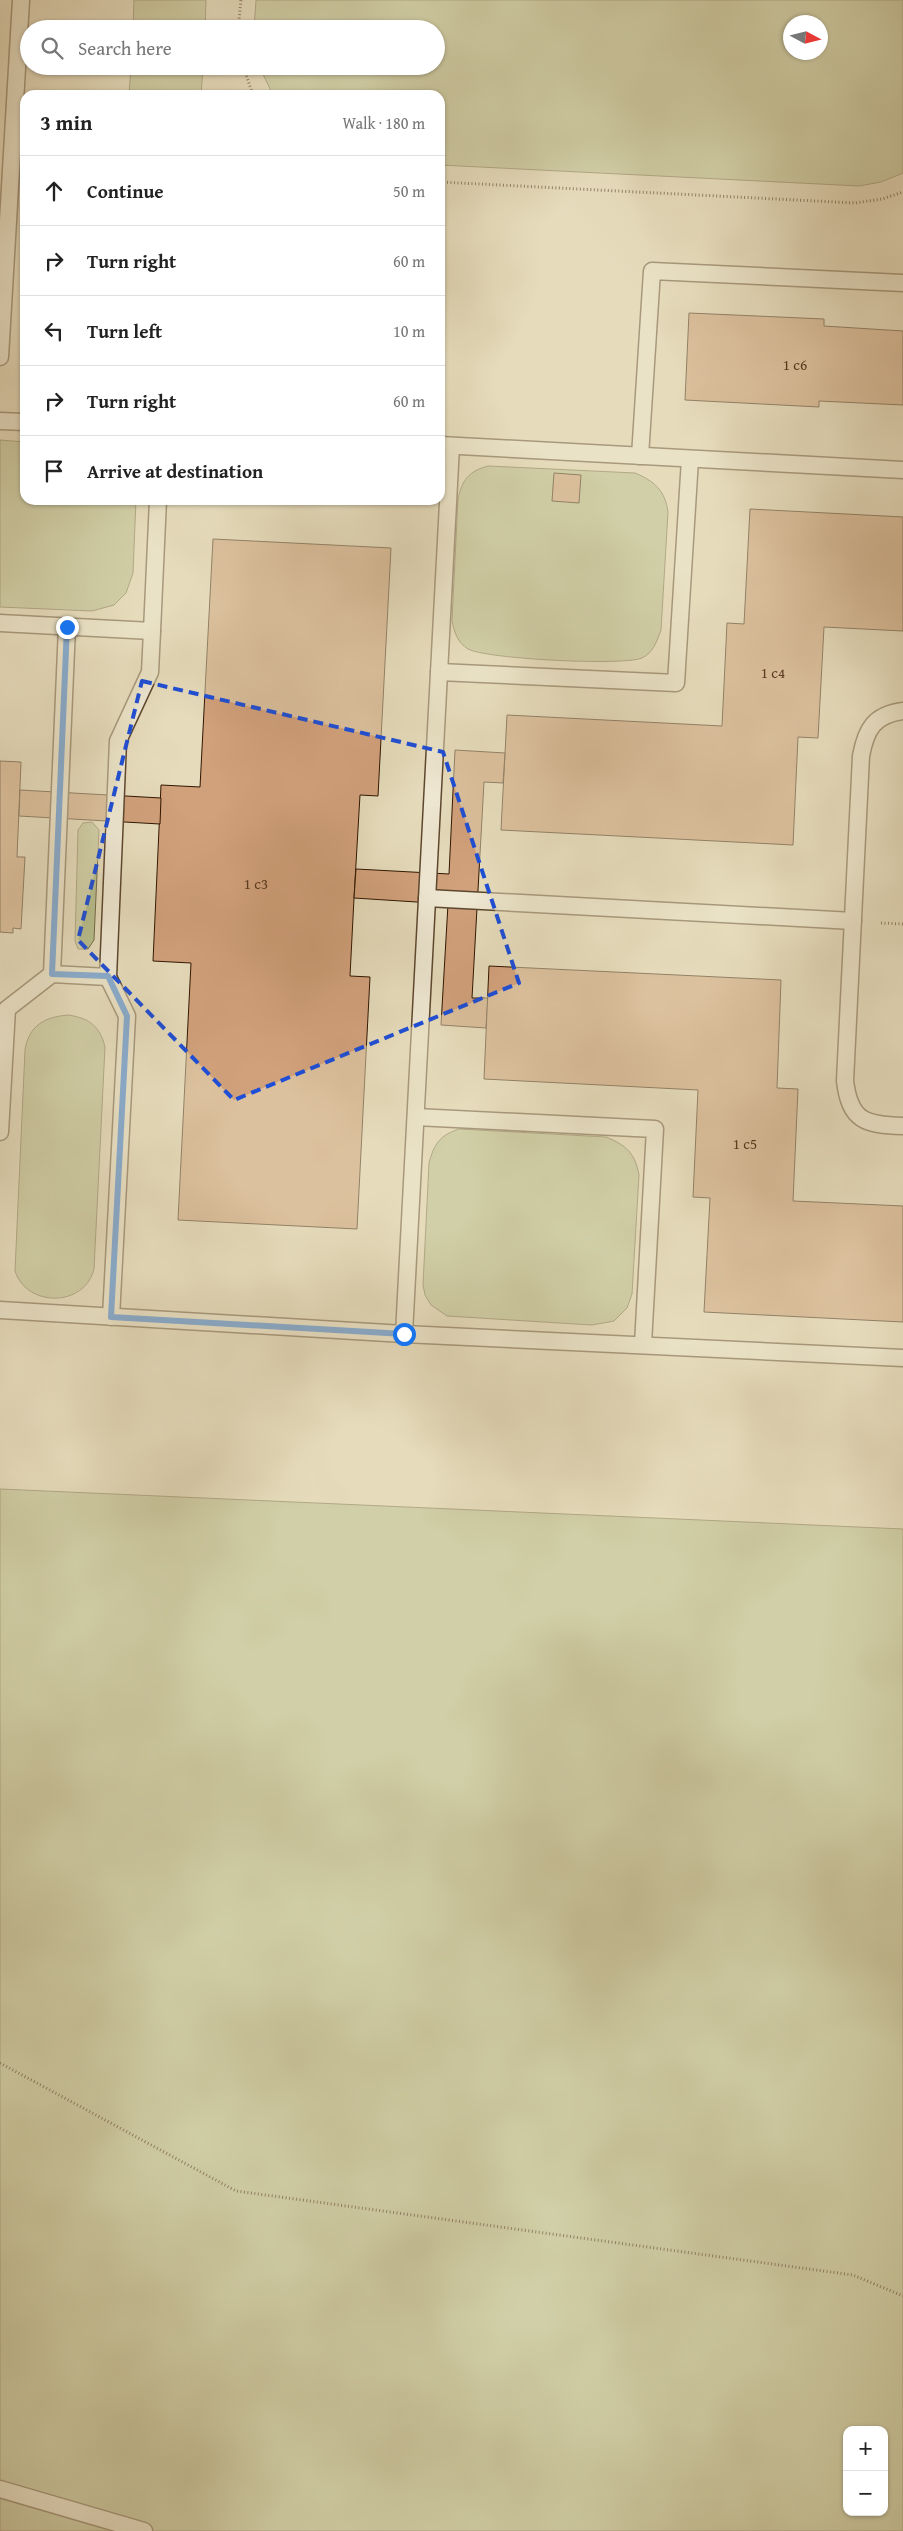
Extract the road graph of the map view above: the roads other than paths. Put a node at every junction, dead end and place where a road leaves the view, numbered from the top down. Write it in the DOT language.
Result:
graph roads {
  1 [pos="21,0"];
  2 [pos="903,283"];
  3 [pos="0,357"];
  4 [pos="0,421"];
  5 [pos="20,422"];
  6 [pos="446,446"];
  7 [pos="640,456"];
  8 [pos="690,459"];
  9 [pos="903,470"];
  10 [pos="445,478"];
  11 [pos="158,505"];
  12 [pos="444,505"];
  13 [pos="0,624"];
  14 [pos="67,627"];
  15 [pos="152,631"];
  16 [pos="439,672"];
  17 [pos="903,711"];
  18 [pos="427,898"];
  19 [pos="853,921"];
  20 [pos="52,974"];
  21 [pos="108,976"];
  22 [pos="416,1117"];
  23 [pos="903,1126"];
  24 [pos="0,1132"];
  25 [pos="0,1310"];
  26 [pos="111,1317"];
  27 [pos="404,1334"];
  28 [pos="643,1344"];
  29 [pos="903,1358"];
  30 [pos="0,2489"];
  31 [pos="144,2531"];
  1 -- 3 [label="lane"];
  2 -- 7 [label="lane"];
  4 -- 5 [label="lane"];
  6 -- 7 [label="lane"];
  6 -- 10 [label="lane"];
  7 -- 8 [label="lane"];
  8 -- 9 [label="lane"];
  8 -- 16 [label="lane"];
  11 -- 15 [label="lane"];
  12 -- 16 [label="lane"];
  13 -- 14 [label="lane"];
  14 -- 15 [label="lane"];
  14 -- 20 [label="lane"];
  15 -- 21 [label="lane"];
  16 -- 18 [label="lane"];
  17 -- 19 [label="lane"];
  18 -- 19 [label="lane"];
  18 -- 22 [label="lane"];
  19 -- 23 [label="lane"];
  20 -- 21 [label="lane"];
  20 -- 24 [label="lane"];
  21 -- 26 [label="lane"];
  22 -- 27 [label="lane"];
  22 -- 28 [label="lane"];
  25 -- 26 [label="lane"];
  26 -- 27 [label="lane"];
  27 -- 28 [label="lane"];
  28 -- 29 [label="lane"];
  30 -- 31 [label="lane"];
}
